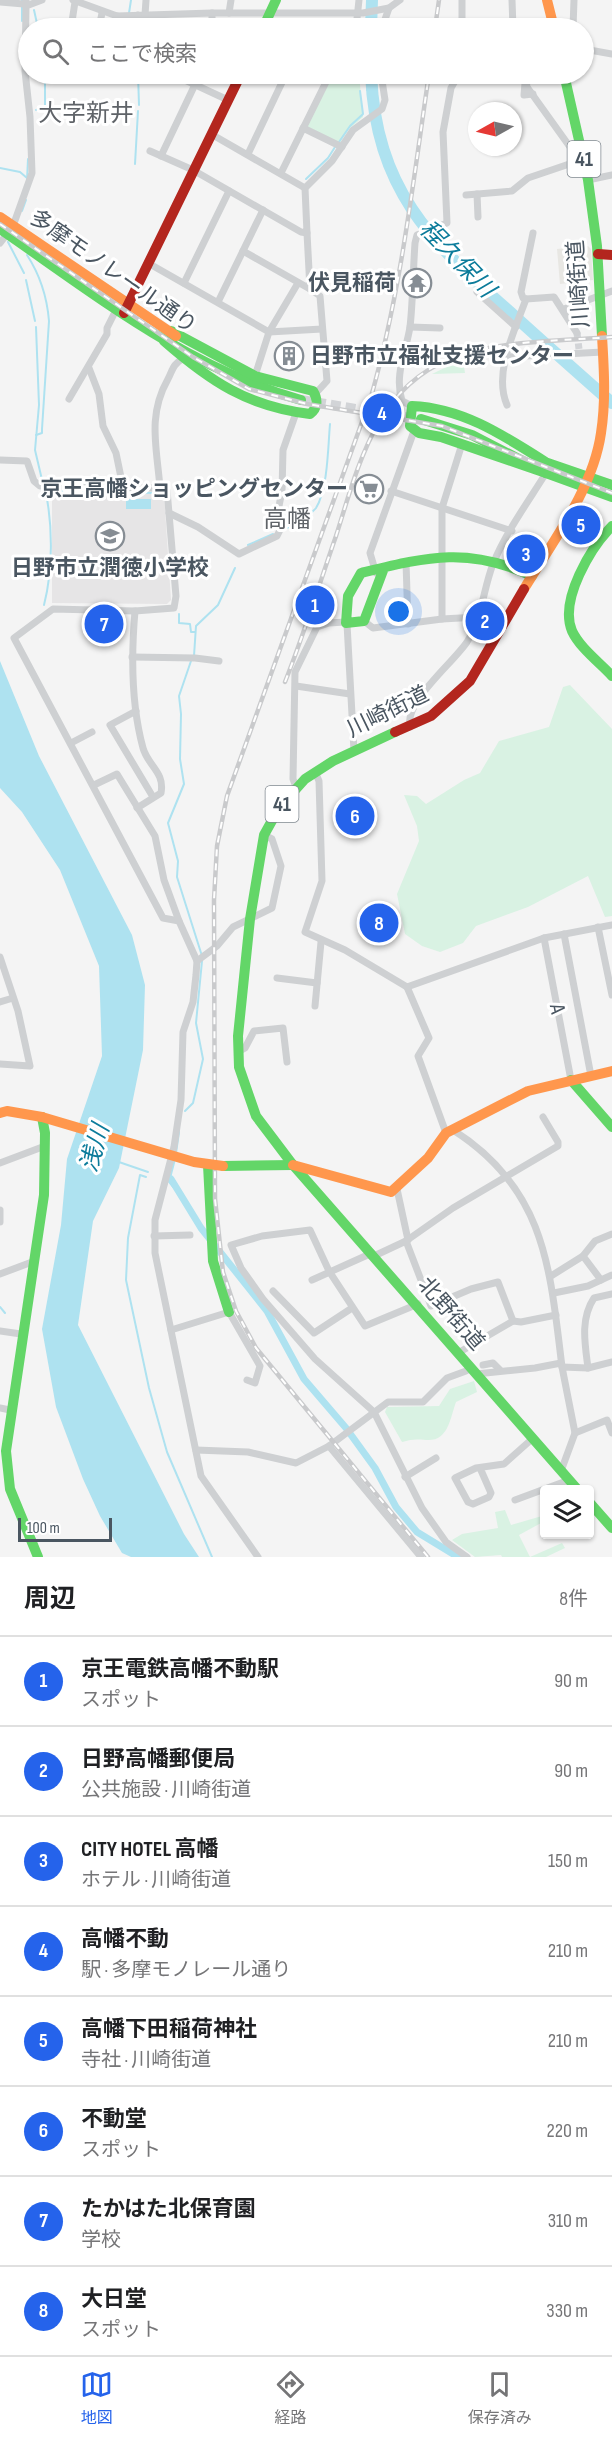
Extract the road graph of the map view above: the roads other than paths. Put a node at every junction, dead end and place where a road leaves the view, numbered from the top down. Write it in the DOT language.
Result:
graph roads {
  1 [pos="42,0"];
  2 [pos="146,0"];
  3 [pos="231,0"];
  4 [pos="276,0"];
  5 [pos="359,0"];
  6 [pos="399,0"];
  7 [pos="462,0"];
  8 [pos="512,0"];
  9 [pos="547,0"];
  10 [pos="574,0"];
  11 [pos="74,1"];
  12 [pos="0,2"];
  13 [pos="24,3"];
  14 [pos="388,8"];
  15 [pos="271,12"];
  16 [pos="362,12"];
  17 [pos="102,13"];
  18 [pos="212,13"];
  19 [pos="229,13"];
  20 [pos="142,15"];
  21 [pos="117,16"];
  22 [pos="24,18"];
  23 [pos="72,18"];
  24 [pos="101,18"];
  25 [pos="142,18"];
  26 [pos="212,18"];
  27 [pos="268,18"];
  28 [pos="360,18"];
  29 [pos="385,18"];
  30 [pos="462,18"];
  31 [pos="513,18"];
  32 [pos="552,18"];
  33 [pos="573,18"];
  34 [pos="594,51"];
  35 [pos="612,54"];
  36 [pos="26,84"];
  37 [pos="194,84"];
  38 [pos="236,84"];
  39 [pos="281,84"];
  40 [pos="325,84"];
  41 [pos="382,84"];
  42 [pos="453,84"];
  43 [pos="529,84"];
  44 [pos="566,84"];
  45 [pos="228,100"];
  46 [pos="303,128"];
  47 [pos="211,134"];
  48 [pos="342,147"];
  49 [pos="150,151"];
  50 [pos="248,154"];
  51 [pos="161,156"];
  52 [pos="584,159"];
  53 [pos="193,170"];
  54 [pos="281,173"];
  55 [pos="612,175"];
  56 [pos="588,180"];
  57 [pos="305,188"];
  58 [pos="229,191"];
  59 [pos="477,194"];
  60 [pos="466,195"];
  61 [pos="263,210"];
  62 [pos="0,217"];
  63 [pos="478,217"];
  64 [pos="7,230"];
  65 [pos="307,233"];
  66 [pos="533,233"];
  67 [pos="0,243"];
  68 [pos="243,251"];
  69 [pos="598,254"];
  70 [pos="612,255"];
  71 [pos="148,263"];
  72 [pos="184,283"];
  73 [pos="297,283"];
  74 [pos="310,289"];
  75 [pos="612,291"];
  76 [pos="477,292"];
  77 [pos="600,295"];
  78 [pos="526,299"];
  79 [pos="218,302"];
  80 [pos="123,308"];
  81 [pos="564,309"];
  82 [pos="410,327"];
  83 [pos="516,327"];
  84 [pos="440,328"];
  85 [pos="322,329"];
  86 [pos="269,332"];
  87 [pos="577,333"];
  88 [pos="168,336"];
  89 [pos="603,352"];
  90 [pos="507,357"];
  91 [pos="184,358"];
  92 [pos="89,368"];
  93 [pos="255,376"];
  94 [pos="608,376"];
  95 [pos="316,393"];
  96 [pos="69,399"];
  97 [pos="301,400"];
  98 [pos="507,405"];
  99 [pos="412,406"];
  100 [pos="296,413"];
  101 [pos="421,419"];
  102 [pos="414,430"];
  103 [pos="462,444"];
  104 [pos="0,460"];
  105 [pos="545,467"];
  106 [pos="586,483"];
  107 [pos="612,485"];
  108 [pos="123,487"];
  109 [pos="160,488"];
  110 [pos="391,491"];
  111 [pos="612,497"];
  112 [pos="442,508"];
  113 [pos="169,513"];
  114 [pos="612,526"];
  115 [pos="512,531"];
  116 [pos="442,555"];
  117 [pos="495,560"];
  118 [pos="406,562"];
  119 [pos="380,569"];
  120 [pos="358,575"];
  121 [pos="532,576"];
  122 [pos="377,584"];
  123 [pos="481,606"];
  124 [pos="135,611"];
  125 [pos="478,617"];
  126 [pos="442,618"];
  127 [pos="364,621"];
  128 [pos="505,622"];
  129 [pos="346,623"];
  130 [pos="408,624"];
  131 [pos="132,657"];
  132 [pos="219,661"];
  133 [pos="612,676"];
  134 [pos="296,686"];
  135 [pos="350,694"];
  136 [pos="136,711"];
  137 [pos="410,727"];
  138 [pos="92,732"];
  139 [pos="71,743"];
  140 [pos="354,751"];
  141 [pos="315,772"];
  142 [pos="94,785"];
  143 [pos="296,787"];
  144 [pos="153,797"];
  145 [pos="137,808"];
  146 [pos="264,835"];
  147 [pos="250,919"];
  148 [pos="179,921"];
  149 [pos="612,924"];
  150 [pos="598,927"];
  151 [pos="564,934"];
  152 [pos="544,938"];
  153 [pos="321,942"];
  154 [pos="0,957"];
  155 [pos="200,960"];
  156 [pos="277,978"];
  157 [pos="317,983"];
  158 [pos="407,987"];
  159 [pos="612,995"];
  160 [pos="13,998"];
  161 [pos="0,1002"];
  162 [pos="315,1006"];
  163 [pos="238,1052"];
  164 [pos="287,1062"];
  165 [pos="0,1064"];
  166 [pos="612,1071"];
  167 [pos="591,1076"];
  168 [pos="571,1080"];
  169 [pos="2,1111"];
  170 [pos="42,1117"];
  171 [pos="543,1118"];
  172 [pos="612,1127"];
  173 [pos="449,1132"];
  174 [pos="271,1139"];
  175 [pos="45,1146"];
  176 [pos="0,1163"];
  177 [pos="261,1164"];
  178 [pos="208,1165"];
  179 [pos="292,1165"];
  180 [pos="507,1176"];
  181 [pos="334,1177"];
  182 [pos="397,1189"];
  183 [pos="321,1196"];
  184 [pos="0,1210"];
  185 [pos="0,1222"];
  186 [pos="190,1234"];
  187 [pos="612,1234"];
  188 [pos="154,1236"];
  189 [pos="407,1241"];
  190 [pos="373,1255"];
  191 [pos="583,1256"];
  192 [pos="32,1262"];
  193 [pos="329,1271"];
  194 [pos="0,1274"];
  195 [pos="612,1275"];
  196 [pos="551,1276"];
  197 [pos="312,1280"];
  198 [pos="601,1280"];
  199 [pos="591,1285"];
  200 [pos="273,1291"];
  201 [pos="554,1293"];
  202 [pos="612,1294"];
  203 [pos="594,1298"];
  204 [pos="424,1307"];
  205 [pos="352,1308"];
  206 [pos="229,1312"];
  207 [pos="556,1315"];
  208 [pos="513,1321"];
  209 [pos="171,1330"];
  210 [pos="0,1331"];
  211 [pos="21,1334"];
  212 [pos="458,1353"];
  213 [pos="612,1362"];
  214 [pos="561,1365"];
  215 [pos="588,1368"];
  216 [pos="475,1370"];
  217 [pos="500,1370"];
  218 [pos="247,1380"];
  219 [pos="5,1409"];
  220 [pos="374,1413"];
  221 [pos="575,1433"];
  222 [pos="612,1433"];
  223 [pos="532,1438"];
  224 [pos="329,1446"];
  225 [pos="196,1450"];
  226 [pos="436,1458"];
  227 [pos="480,1468"];
  228 [pos="565,1475"];
  229 [pos="405,1477"];
  230 [pos="574,1485"];
  231 [pos="515,1500"];
  232 [pos="594,1508"];
  233 [pos="612,1528"];
  234 [pos="255,1555"];
  235 [pos="38,1557"];
  236 [pos="420,1557"];
  237 [pos="466,1557"];
  1 -- 13 [label="street"];
  2 -- 20 [label="street"];
  3 -- 19 [label="street"];
  4 -- 15 [label="main road"];
  5 -- 16 [label="street"];
  6 -- 14 [label="street"];
  7 -- 30 [label="street"];
  8 -- 31 [label="street"];
  9 -- 32 [label="main road"];
  10 -- 33 [label="street"];
  11 -- 17 [label="street"];
  11 -- 23 [label="street"];
  12 -- 13 [label="street"];
  13 -- 22 [label="street"];
  14 -- 16 [label="street"];
  14 -- 29 [label="street"];
  15 -- 16 [label="street"];
  15 -- 19 [label="street"];
  15 -- 27 [label="main road"];
  16 -- 28 [label="street"];
  17 -- 21 [label="street"];
  17 -- 24 [label="street"];
  18 -- 19 [label="street"];
  18 -- 20 [label="street"];
  18 -- 26 [label="street"];
  20 -- 21 [label="street"];
  20 -- 25 [label="street"];
  34 -- 35 [label="street"];
  36 -- 64 [label="street"];
  37 -- 45 [label="street"];
  37 -- 51 [label="street"];
  38 -- 45 [label="main road"];
  39 -- 50 [label="street"];
  40 -- 46 [label="street"];
  41 -- 48 [label="street"];
  42 -- 82 [label="street"];
  43 -- 52 [label="street"];
  44 -- 52 [label="main road, 川崎街道 / 41"];
  45 -- 47 [label="main road"];
  46 -- 48 [label="street"];
  46 -- 54 [label="street"];
  47 -- 50 [label="street"];
  47 -- 53 [label="main road"];
  48 -- 57 [label="street"];
  49 -- 51 [label="street"];
  50 -- 54 [label="street"];
  51 -- 53 [label="street"];
  52 -- 56 [label="main road, 川崎街道 / 41"];
  52 -- 59 [label="street"];
  53 -- 58 [label="street"];
  53 -- 71 [label="main road"];
  54 -- 57 [label="street"];
  55 -- 56 [label="street"];
  56 -- 69 [label="main road, 川崎街道 / 41"];
  57 -- 65 [label="street"];
  58 -- 61 [label="street"];
  58 -- 72 [label="street"];
  59 -- 60 [label="street"];
  59 -- 63 [label="street"];
  61 -- 65 [label="street"];
  61 -- 68 [label="street"];
  62 -- 64 [label="main road, 多摩モノレール通り"];
  64 -- 67 [label="street"];
  64 -- 80 [label="main road, 多摩モノレール通り"];
  65 -- 74 [label="street"];
  66 -- 78 [label="street"];
  68 -- 73 [label="street"];
  68 -- 79 [label="street"];
  69 -- 70 [label="main road"];
  69 -- 77 [label="main road, 川崎街道 / 41"];
  71 -- 72 [label="street"];
  71 -- 80 [label="main road"];
  72 -- 79 [label="street"];
  73 -- 74 [label="street"];
  73 -- 86 [label="street"];
  74 -- 85 [label="street"];
  75 -- 77 [label="street"];
  76 -- 83 [label="street"];
  77 -- 81 [label="street"];
  77 -- 89 [label="main road, 川崎街道 / 41"];
  78 -- 81 [label="street"];
  78 -- 83 [label="street"];
  79 -- 86 [label="street"];
  80 -- 88 [label="main road, 多摩モノレール通り"];
  80 -- 92 [label="street"];
  81 -- 87 [label="street"];
  82 -- 84 [label="street"];
  82 -- 99 [label="street"];
  83 -- 90 [label="street"];
  85 -- 86 [label="street"];
  85 -- 95 [label="street"];
  86 -- 93 [label="street"];
  88 -- 91 [label="main road"];
  88 -- 93 [label="main road"];
  88 -- 97 [label="main road, 多摩モノレール通り"];
  89 -- 90 [label="street"];
  89 -- 94 [label="main road, 川崎街道 / 41"];
  90 -- 98 [label="street"];
  91 -- 100 [label="main road"];
  91 -- 109 [label="street"];
  92 -- 96 [label="street"];
  92 -- 108 [label="street"];
  93 -- 95 [label="main road"];
  94 -- 106 [label="main road, 川崎街道 / 41"];
  95 -- 100 [label="main road"];
  99 -- 102 [label="main road"];
  99 -- 105 [label="main road"];
  100 -- 113 [label="street"];
  101 -- 105 [label="main road"];
  102 -- 103 [label="main road"];
  102 -- 110 [label="street"];
  103 -- 105 [label="main road"];
  103 -- 112 [label="street"];
  104 -- 108 [label="street"];
  105 -- 106 [label="main road"];
  105 -- 115 [label="street"];
  106 -- 107 [label="main road"];
  106 -- 111 [label="main road"];
  106 -- 121 [label="main road, 川崎街道 / 41"];
  108 -- 109 [label="street"];
  109 -- 113 [label="street"];
  110 -- 112 [label="street"];
  110 -- 119 [label="street"];
  112 -- 115 [label="street"];
  112 -- 116 [label="street"];
  113 -- 124 [label="street"];
  114 -- 133 [label="main road"];
  115 -- 117 [label="street"];
  116 -- 117 [label="main road"];
  116 -- 118 [label="main road"];
  116 -- 126 [label="street"];
  117 -- 121 [label="main road"];
  117 -- 123 [label="street"];
  118 -- 119 [label="main road"];
  118 -- 130 [label="street"];
  119 -- 120 [label="main road"];
  119 -- 122 [label="main road"];
  120 -- 122 [label="street"];
  120 -- 129 [label="main road"];
  121 -- 128 [label="main road, 川崎街道 / 41"];
  122 -- 127 [label="main road"];
  123 -- 125 [label="street"];
  123 -- 128 [label="street"];
  124 -- 131 [label="street"];
  124 -- 139 [label="street"];
  125 -- 126 [label="street"];
  125 -- 137 [label="street"];
  126 -- 130 [label="street"];
  127 -- 129 [label="main road"];
  127 -- 130 [label="street"];
  128 -- 137 [label="main road, 川崎街道 / 41"];
  129 -- 134 [label="street"];
  129 -- 135 [label="street"];
  131 -- 132 [label="street"];
  131 -- 136 [label="street"];
  134 -- 135 [label="street"];
  134 -- 143 [label="street"];
  135 -- 140 [label="street"];
  136 -- 144 [label="street"];
  136 -- 144 [label="street"];
  137 -- 140 [label="main road, 川崎街道 / 41"];
  138 -- 139 [label="street"];
  139 -- 142 [label="street"];
  140 -- 141 [label="main road, 川崎街道 / 41"];
  141 -- 143 [label="main road, 川崎街道 / 41"];
  141 -- 153 [label="street"];
  142 -- 145 [label="street"];
  142 -- 148 [label="street"];
  143 -- 146 [label="main road, 川崎街道 / 41"];
  144 -- 145 [label="street"];
  145 -- 148 [label="street"];
  146 -- 147 [label="main road, 川崎街道 / 41"];
  146 -- 147 [label="street"];
  147 -- 155 [label="street"];
  147 -- 163 [label="main road, 川崎街道 / 41"];
  148 -- 155 [label="street"];
  149 -- 150 [label="street"];
  150 -- 151 [label="street"];
  150 -- 159 [label="street"];
  151 -- 152 [label="street"];
  151 -- 167 [label="street"];
  152 -- 158 [label="street"];
  152 -- 168 [label="street, A"];
  153 -- 157 [label="street"];
  153 -- 158 [label="street"];
  154 -- 160 [label="street"];
  155 -- 188 [label="street"];
  156 -- 157 [label="street"];
  157 -- 162 [label="street"];
  158 -- 173 [label="street"];
  160 -- 161 [label="street"];
  160 -- 165 [label="street"];
  163 -- 164 [label="street"];
  163 -- 174 [label="main road, 川崎街道 / 41"];
  166 -- 167 [label="main road"];
  167 -- 168 [label="main road"];
  168 -- 172 [label="main road"];
  168 -- 173 [label="main road"];
  169 -- 170 [label="main road"];
  170 -- 175 [label="main road"];
  170 -- 178 [label="main road, bridge"];
  171 -- 180 [label="street"];
  173 -- 180 [label="street"];
  173 -- 182 [label="main road"];
  174 -- 177 [label="main road"];
  174 -- 179 [label="main road, 川崎街道 / 41"];
  175 -- 176 [label="street"];
  175 -- 192 [label="main road"];
  177 -- 178 [label="main road, bridge"];
  177 -- 179 [label="main road"];
  178 -- 206 [label="main road"];
  179 -- 181 [label="main road"];
  179 -- 183 [label="main road, 北野街道"];
  180 -- 189 [label="street"];
  180 -- 196 [label="street"];
  181 -- 182 [label="main road"];
  181 -- 183 [label="main road"];
  182 -- 189 [label="street"];
  183 -- 190 [label="main road, 北野街道"];
  184 -- 185 [label="street"];
  186 -- 188 [label="street"];
  187 -- 191 [label="street"];
  188 -- 209 [label="street"];
  189 -- 190 [label="street"];
  189 -- 204 [label="street"];
  190 -- 193 [label="street"];
  190 -- 204 [label="main road, 北野街道"];
  191 -- 196 [label="street"];
  191 -- 198 [label="street"];
  192 -- 194 [label="street"];
  192 -- 211 [label="main road"];
  193 -- 197 [label="street"];
  193 -- 205 [label="street"];
  193 -- 220 [label="street"];
  195 -- 198 [label="street"];
  196 -- 201 [label="street"];
  198 -- 199 [label="street"];
  199 -- 201 [label="street"];
  199 -- 203 [label="street"];
  200 -- 205 [label="street"];
  201 -- 207 [label="street"];
  202 -- 203 [label="street"];
  203 -- 215 [label="street"];
  204 -- 205 [label="street"];
  204 -- 208 [label="street"];
  204 -- 212 [label="main road, 北野街道"];
  206 -- 209 [label="street"];
  206 -- 218 [label="street"];
  207 -- 208 [label="street"];
  207 -- 214 [label="street"];
  208 -- 212 [label="street"];
  209 -- 225 [label="street"];
  210 -- 211 [label="street"];
  211 -- 219 [label="main road"];
  212 -- 216 [label="main road, 北野街道"];
  213 -- 215 [label="street"];
  214 -- 215 [label="street"];
  214 -- 217 [label="street"];
  214 -- 221 [label="street"];
  216 -- 217 [label="street"];
  216 -- 217 [label="street"];
  216 -- 220 [label="street"];
  216 -- 223 [label="main road, 北野街道"];
  219 -- 235 [label="main road"];
  220 -- 224 [label="street"];
  220 -- 229 [label="street"];
  221 -- 222 [label="street"];
  221 -- 228 [label="street"];
  223 -- 227 [label="street"];
  223 -- 228 [label="main road, 北野街道"];
  224 -- 225 [label="street"];
  224 -- 236 [label="street"];
  225 -- 234 [label="street"];
  226 -- 229 [label="street"];
  227 -- 227 [label="street"];
  228 -- 230 [label="main road, 北野街道"];
  228 -- 231 [label="street"];
  229 -- 237 [label="street"];
  232 -- 233 [label="main road"];
}
